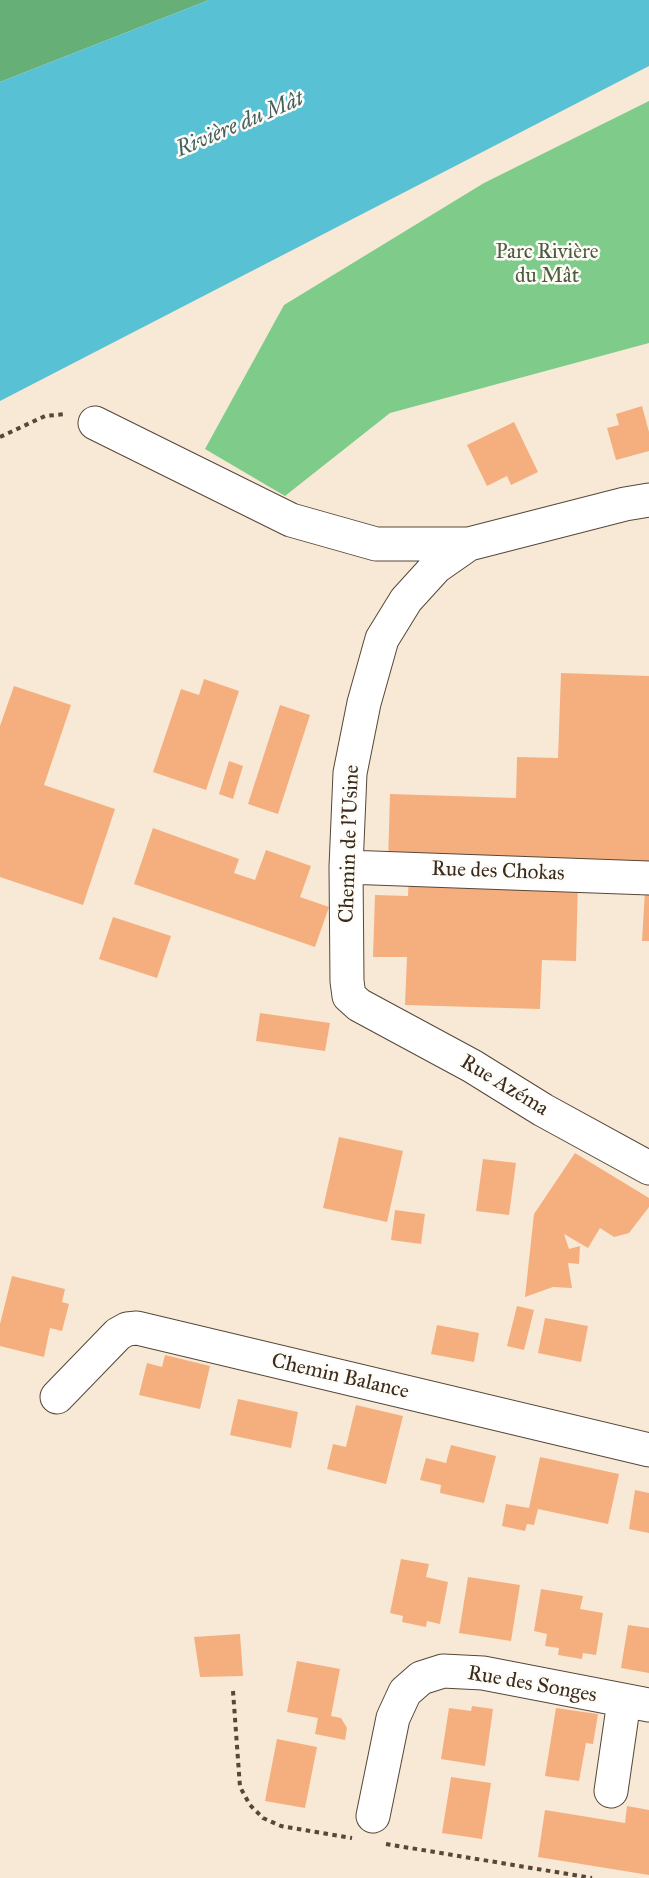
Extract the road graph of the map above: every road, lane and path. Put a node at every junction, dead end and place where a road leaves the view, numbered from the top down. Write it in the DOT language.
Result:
graph roads {
  1 [pos="95,423"];
  2 [pos="0,437"];
  3 [pos="649,500"];
  4 [pos="469,544"];
  5 [pos="346,867"];
  6 [pos="649,878"];
  7 [pos="359,1005"];
  8 [pos="649,1168"];
  9 [pos="57,1397"];
  10 [pos="649,1450"];
  11 [pos="636,1703"];
  12 [pos="610,1791"];
  13 [pos="373,1816"];
  1 -- 2 [label="path"];
  1 -- 4 [label="street"];
  3 -- 4 [label="street, Chemin de l'Usine"];
  4 -- 5 [label="street, Chemin de l'Usine"];
  5 -- 6 [label="street, Rue des Chokas"];
  5 -- 7 [label="street, Chemin de l'Usine"];
  7 -- 8 [label="street, Rue Azéma"];
  9 -- 10 [label="street, Chemin Balance"];
  11 -- 12 [label="street"];
  11 -- 13 [label="street, Rue des Songes"];
}
